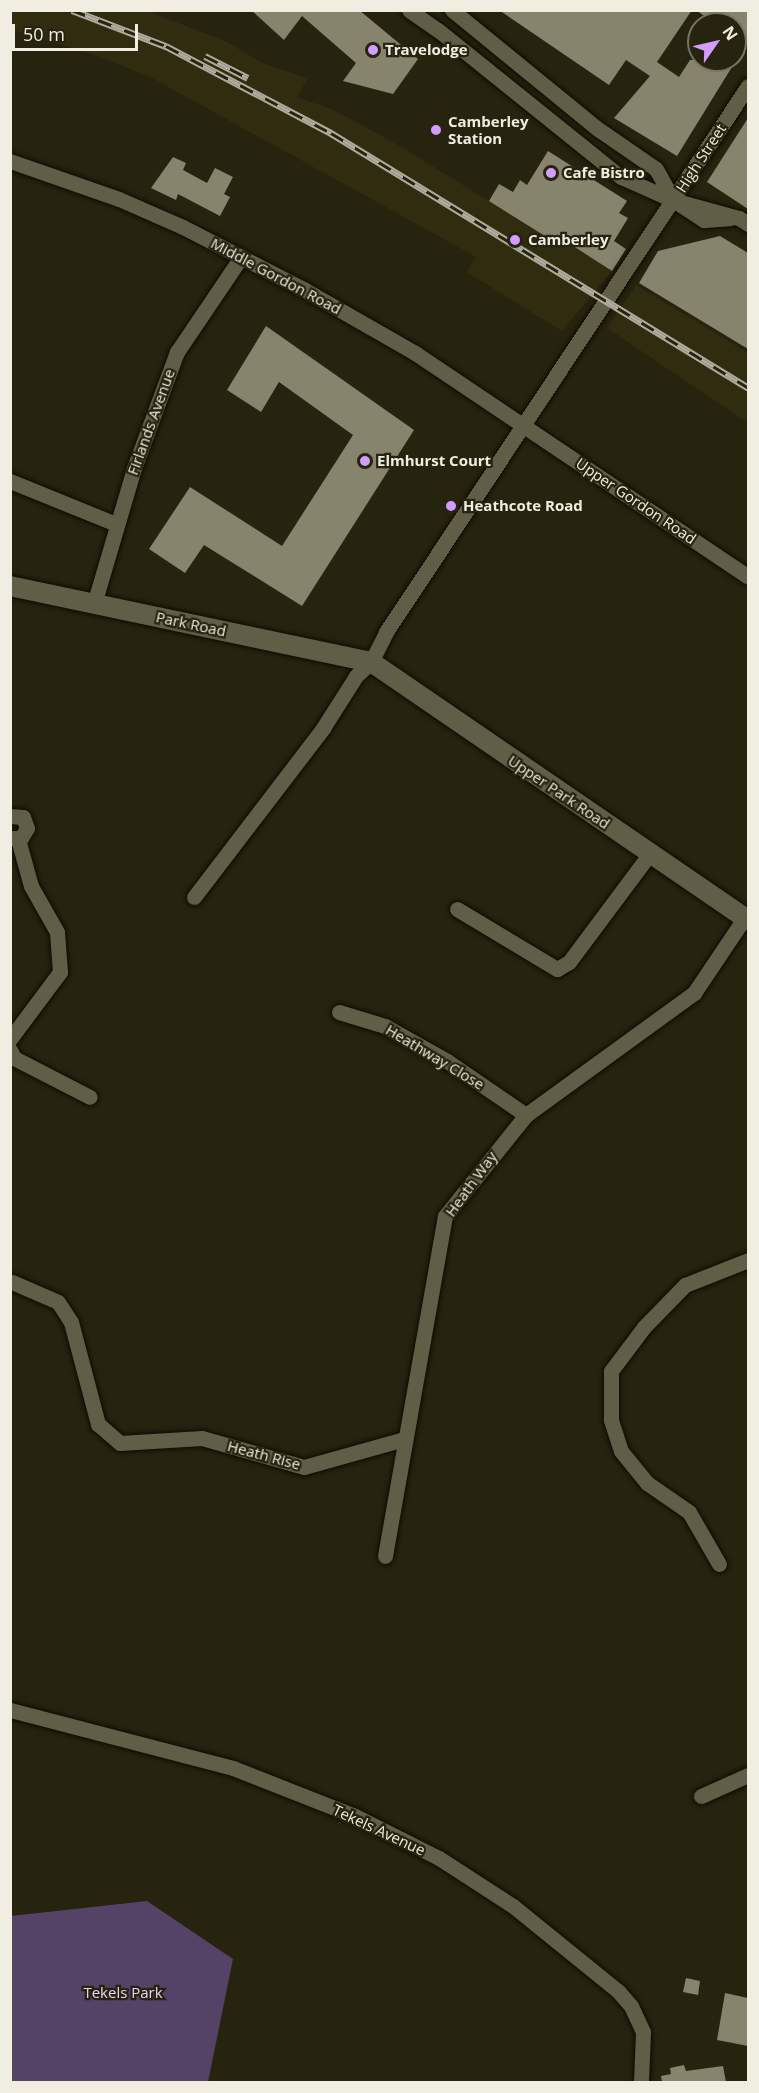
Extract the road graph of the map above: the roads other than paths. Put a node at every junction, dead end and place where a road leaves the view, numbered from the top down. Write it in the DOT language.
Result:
graph roads {
  1 [pos="409,10"];
  2 [pos="452,10"];
  3 [pos="748,86"];
  4 [pos="598,129"];
  5 [pos="585,148"];
  6 [pos="10,161"];
  7 [pos="673,200"];
  8 [pos="744,221"];
  9 [pos="242,257"];
  10 [pos="524,426"];
  11 [pos="10,481"];
  12 [pos="116,524"];
  13 [pos="748,577"];
  14 [pos="10,586"];
  15 [pos="94,604"];
  16 [pos="371,662"];
  17 [pos="11,813"];
  18 [pos="14,839"];
  19 [pos="651,852"];
  20 [pos="194,897"];
  21 [pos="457,909"];
  22 [pos="747,919"];
  23 [pos="339,1011"];
  24 [pos="10,1039"];
  25 [pos="10,1050"];
  26 [pos="90,1097"];
  27 [pos="526,1115"];
  28 [pos="748,1260"];
  29 [pos="12,1282"];
  30 [pos="404,1439"];
  31 [pos="385,1556"];
  32 [pos="718,1564"];
  33 [pos="10,1710"];
  34 [pos="748,1775"];
  35 [pos="701,1796"];
  36 [pos="641,2082"];
  1 -- 5 [label="street"];
  2 -- 4 [label="street"];
  3 -- 7 [label="street, High Street"];
  4 -- 5 [label="street"];
  4 -- 7 [label="street"];
  5 -- 7 [label="street"];
  6 -- 9 [label="street, Middle Gordon Road"];
  7 -- 8 [label="street"];
  7 -- 10 [label="street"];
  9 -- 10 [label="street, Middle Gordon Road"];
  9 -- 12 [label="street, Firlands Avenue"];
  10 -- 13 [label="street, Upper Gordon Road"];
  10 -- 16 [label="street"];
  11 -- 12 [label="street"];
  12 -- 15 [label="street, Firlands Avenue"];
  14 -- 15 [label="street, Park Road"];
  15 -- 16 [label="street, Park Road"];
  16 -- 19 [label="street, Upper Park Road"];
  16 -- 20 [label="street"];
  17 -- 18 [label="street"];
  18 -- 24 [label="street"];
  19 -- 21 [label="street"];
  19 -- 22 [label="street, Upper Park Road"];
  22 -- 27 [label="street, Heath Way"];
  23 -- 27 [label="street, Heathway Close"];
  25 -- 26 [label="street"];
  27 -- 30 [label="street, Heath Way"];
  28 -- 32 [label="street"];
  29 -- 30 [label="street, Heath Rise"];
  30 -- 31 [label="street, Heath Way"];
  33 -- 36 [label="street, Tekels Avenue"];
  34 -- 35 [label="street"];
}
